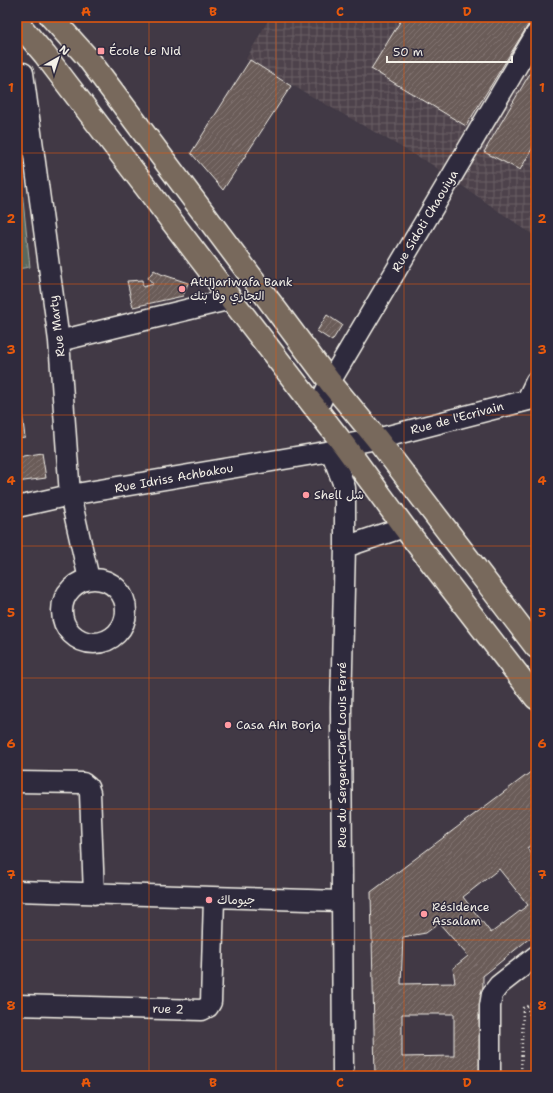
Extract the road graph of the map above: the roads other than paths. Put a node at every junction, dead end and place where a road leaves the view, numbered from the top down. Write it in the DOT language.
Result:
graph roads {
  1 [pos="51,17"];
  2 [pos="17,22"];
  3 [pos="536,34"];
  4 [pos="45,55"];
  5 [pos="20,74"];
  6 [pos="231,299"];
  7 [pos="59,341"];
  8 [pos="536,381"];
  9 [pos="330,382"];
  10 [pos="532,399"];
  11 [pos="317,410"];
  12 [pos="377,439"];
  13 [pos="337,448"];
  14 [pos="70,496"];
  15 [pos="17,507"];
  16 [pos="404,527"];
  17 [pos="346,547"];
  18 [pos="89,579"];
  19 [pos="536,647"];
  20 [pos="536,698"];
  21 [pos="17,782"];
  22 [pos="17,891"];
  23 [pos="94,894"];
  24 [pos="214,898"];
  25 [pos="341,901"];
  26 [pos="536,956"];
  27 [pos="17,1005"];
  28 [pos="343,1076"];
  29 [pos="490,1076"];
  1 -- 9 [label="main road"];
  2 -- 4 [label="main road"];
  3 -- 9 [label="street, Rue Sidoti Chaouiya"];
  4 -- 5 [label="street"];
  4 -- 6 [label="main road"];
  5 -- 7 [label="street, Rue Marty"];
  6 -- 7 [label="street"];
  6 -- 11 [label="main road"];
  7 -- 14 [label="street, Rue Marty"];
  8 -- 10 [label="street"];
  9 -- 11 [label="street, Rue Sidoti Chaouiya"];
  9 -- 12 [label="main road"];
  10 -- 12 [label="street, Rue de l'Ecrivain"];
  11 -- 13 [label="main road"];
  12 -- 13 [label="street, Rue de l'Ecrivain"];
  12 -- 19 [label="main road"];
  13 -- 14 [label="street, Rue Idriss Achbakou"];
  13 -- 16 [label="main road"];
  13 -- 17 [label="street, Rue du Sergent-Chef Louis Ferré"];
  14 -- 15 [label="street, Rue Idriss Achbakou"];
  14 -- 18 [label="street, Rue Marty"];
  16 -- 17 [label="street"];
  16 -- 20 [label="main road"];
  17 -- 25 [label="street, Rue du Sergent-Chef Louis Ferré"];
  21 -- 23 [label="street"];
  22 -- 23 [label="street"];
  23 -- 24 [label="street"];
  24 -- 25 [label="street"];
  24 -- 27 [label="street, rue 2"];
  25 -- 28 [label="street, Rue du Sergent-Chef Louis Ferré"];
  26 -- 29 [label="street"];
}
